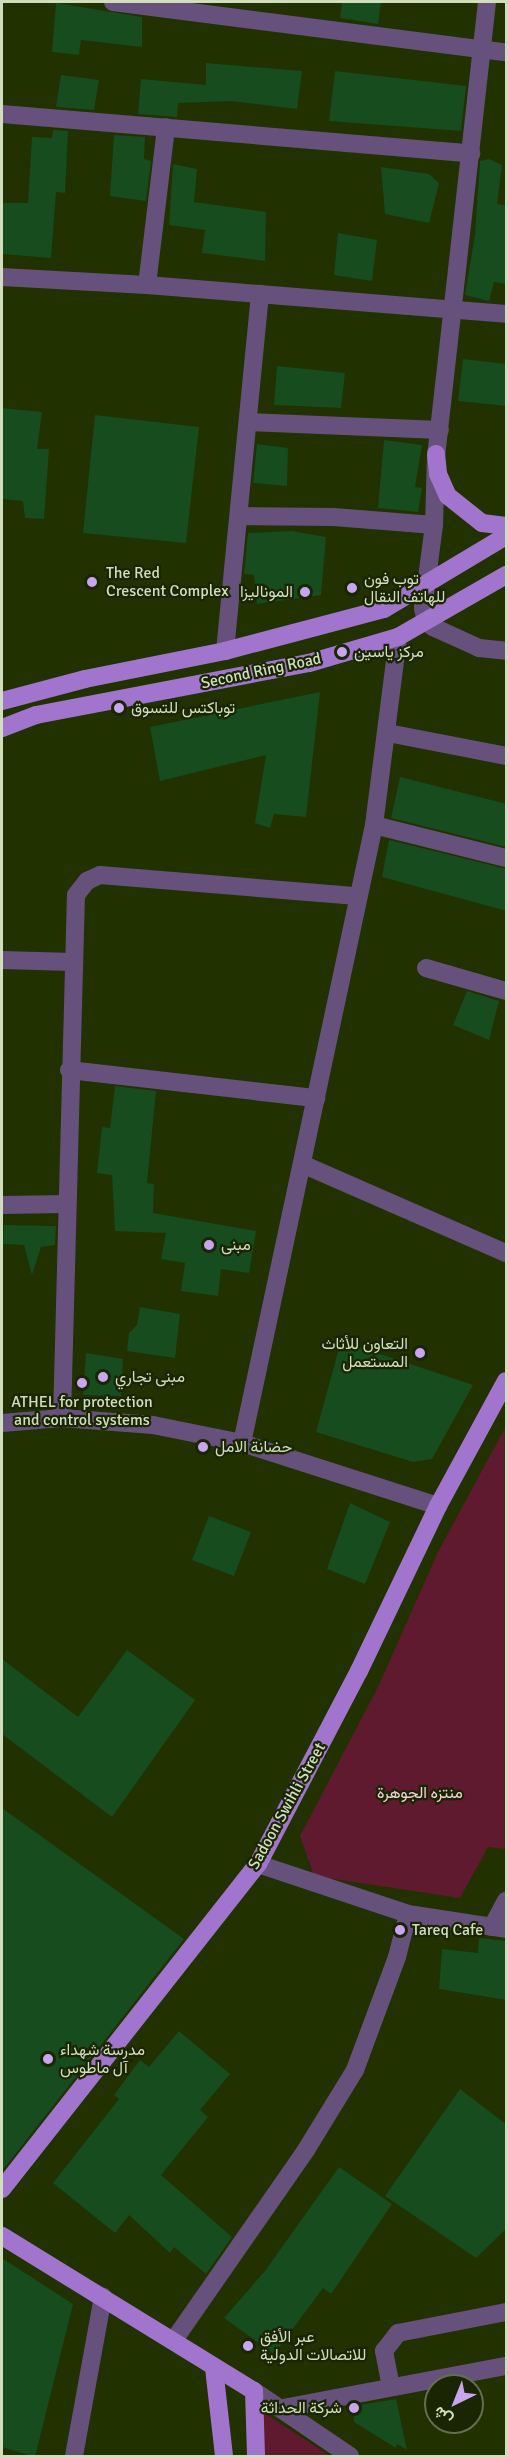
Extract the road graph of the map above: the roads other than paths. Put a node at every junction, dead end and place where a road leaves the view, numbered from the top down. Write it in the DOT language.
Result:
graph roads {
  1 [pos="113,2"];
  2 [pos="487,2"];
  3 [pos="480,49"];
  4 [pos="507,52"];
  5 [pos="2,114"];
  6 [pos="166,127"];
  7 [pos="471,153"];
  8 [pos="2,277"];
  9 [pos="147,285"];
  10 [pos="260,294"];
  11 [pos="453,309"];
  12 [pos="507,314"];
  13 [pos="248,422"];
  14 [pos="440,430"];
  15 [pos="436,454"];
  16 [pos="240,516"];
  17 [pos="434,525"];
  18 [pos="507,526"];
  19 [pos="507,536"];
  20 [pos="507,575"];
  21 [pos="424,586"];
  22 [pos="426,622"];
  23 [pos="398,637"];
  24 [pos="225,651"];
  25 [pos="507,651"];
  26 [pos="2,701"];
  27 [pos="2,728"];
  28 [pos="388,733"];
  29 [pos="507,756"];
  30 [pos="374,825"];
  31 [pos="507,858"];
  32 [pos="357,896"];
  33 [pos="2,960"];
  34 [pos="73,962"];
  35 [pos="426,968"];
  36 [pos="507,991"];
  37 [pos="69,1070"];
  38 [pos="316,1098"];
  39 [pos="302,1164"];
  40 [pos="66,1204"];
  41 [pos="2,1205"];
  42 [pos="507,1253"];
  43 [pos="507,1381"];
  44 [pos="502,1398"];
  45 [pos="62,1418"];
  46 [pos="2,1423"];
  47 [pos="242,1443"];
  48 [pos="438,1506"];
  49 [pos="258,1864"];
  50 [pos="507,1901"];
  51 [pos="408,1914"];
  52 [pos="499,1928"];
  53 [pos="2,2189"];
  54 [pos="2,2236"];
  55 [pos="103,2297"];
  56 [pos="507,2312"];
  57 [pos="174,2340"];
  58 [pos="507,2366"];
  59 [pos="214,2368"];
  60 [pos="391,2387"];
  61 [pos="254,2391"];
  62 [pos="283,2408"];
  63 [pos="74,2457"];
  64 [pos="224,2457"];
  65 [pos="256,2457"];
  66 [pos="350,2457"];
  1 -- 3 [label="street"];
  2 -- 3 [label="street"];
  3 -- 4 [label="street"];
  3 -- 7 [label="street"];
  5 -- 6 [label="street"];
  6 -- 7 [label="street"];
  6 -- 9 [label="street"];
  7 -- 11 [label="street"];
  8 -- 9 [label="street"];
  9 -- 10 [label="street"];
  10 -- 11 [label="street"];
  10 -- 13 [label="street"];
  11 -- 12 [label="street"];
  11 -- 14 [label="street"];
  13 -- 14 [label="street"];
  13 -- 16 [label="street"];
  14 -- 15 [label="street"];
  15 -- 17 [label="street"];
  15 -- 18 [label="main road"];
  16 -- 17 [label="street"];
  16 -- 24 [label="street"];
  17 -- 21 [label="street"];
  19 -- 21 [label="main road, Second Ring Road"];
  20 -- 22 [label="main road, Second Ring Road"];
  21 -- 22 [label="street"];
  21 -- 24 [label="main road, Second Ring Road"];
  22 -- 23 [label="main road, Second Ring Road"];
  22 -- 25 [label="street"];
  23 -- 27 [label="main road, Second Ring Road"];
  23 -- 28 [label="street"];
  24 -- 26 [label="main road, Second Ring Road"];
  28 -- 29 [label="street"];
  28 -- 30 [label="street"];
  30 -- 31 [label="street"];
  30 -- 32 [label="street"];
  32 -- 34 [label="street"];
  32 -- 38 [label="street"];
  33 -- 34 [label="street"];
  34 -- 37 [label="street"];
  35 -- 36 [label="street"];
  37 -- 38 [label="street"];
  37 -- 40 [label="street"];
  38 -- 39 [label="street"];
  39 -- 42 [label="street"];
  39 -- 47 [label="street"];
  40 -- 41 [label="street"];
  40 -- 45 [label="street"];
  43 -- 44 [label="main road, Sadoon Swihli Street"];
  44 -- 48 [label="main road, Sadoon Swihli Street"];
  45 -- 46 [label="street"];
  45 -- 47 [label="street"];
  47 -- 48 [label="street"];
  48 -- 49 [label="main road, Sadoon Swihli Street"];
  49 -- 51 [label="street"];
  49 -- 53 [label="main road, Sadoon Swihli Street"];
  50 -- 52 [label="street"];
  51 -- 52 [label="street"];
  51 -- 57 [label="street"];
  54 -- 55 [label="main road"];
  55 -- 57 [label="main road"];
  55 -- 63 [label="street"];
  56 -- 60 [label="street"];
  57 -- 59 [label="main road"];
  58 -- 60 [label="street"];
  59 -- 61 [label="main road"];
  59 -- 64 [label="main road"];
  60 -- 62 [label="street"];
  61 -- 62 [label="street"];
  61 -- 65 [label="main road"];
  62 -- 66 [label="street"];
}
